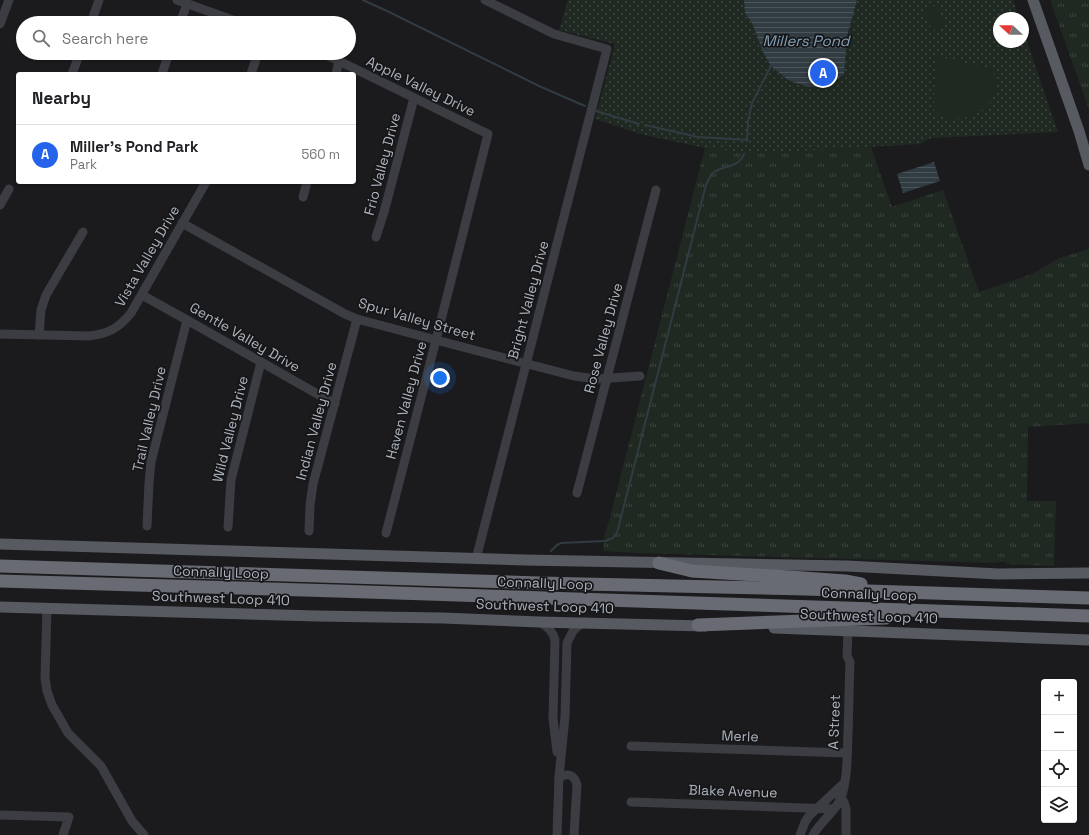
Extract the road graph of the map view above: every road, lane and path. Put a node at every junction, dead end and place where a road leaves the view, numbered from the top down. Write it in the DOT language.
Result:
graph roads {
  1 [pos="9,0"];
  2 [pos="99,0"];
  3 [pos="177,0"];
  4 [pos="485,0"];
  5 [pos="1033,0"];
  6 [pos="188,4"];
  7 [pos="93,16"];
  8 [pos="183,16"];
  9 [pos="221,16"];
  10 [pos="0,24"];
  11 [pos="77,60"];
  12 [pos="167,60"];
  13 [pos="256,60"];
  14 [pos="339,61"];
  15 [pos="73,72"];
  16 [pos="163,72"];
  17 [pos="252,72"];
  18 [pos="336,72"];
  19 [pos="414,98"];
  20 [pos="488,134"];
  21 [pos="1089,165"];
  22 [pos="205,184"];
  23 [pos="306,184"];
  24 [pos="10,189"];
  25 [pos="656,190"];
  26 [pos="303,197"];
  27 [pos="0,205"];
  28 [pos="182,223"];
  29 [pos="83,232"];
  30 [pos="376,236"];
  31 [pos="142,295"];
  32 [pos="357,319"];
  33 [pos="187,320"];
  34 [pos="0,334"];
  35 [pos="39,335"];
  36 [pos="436,340"];
  37 [pos="261,362"];
  38 [pos="526,363"];
  39 [pos="640,376"];
  40 [pos="607,378"];
  41 [pos="335,404"];
  42 [pos="577,492"];
  43 [pos="147,526"];
  44 [pos="228,527"];
  45 [pos="310,531"];
  46 [pos="386,533"];
  47 [pos="0,544"];
  48 [pos="476,559"];
  49 [pos="659,563"];
  50 [pos="0,566"];
  51 [pos="1089,573"];
  52 [pos="0,582"];
  53 [pos="896,592"];
  54 [pos="1089,598"];
  55 [pos="0,607"];
  56 [pos="47,608"];
  57 [pos="957,613"];
  58 [pos="1089,616"];
  59 [pos="539,622"];
  60 [pos="584,622"];
  61 [pos="698,625"];
  62 [pos="851,630"];
  63 [pos="1089,640"];
  64 [pos="554,686"];
  65 [pos="565,686"];
  66 [pos="631,746"];
  67 [pos="847,753"];
  68 [pos="559,777"];
  69 [pos="838,795"];
  70 [pos="631,802"];
  71 [pos="817,808"];
  72 [pos="834,808"];
  73 [pos="0,815"];
  74 [pos="63,835"];
  75 [pos="144,835"];
  76 [pos="557,835"];
  77 [pos="574,835"];
  78 [pos="800,835"];
  79 [pos="813,835"];
  80 [pos="846,835"];
  1 -- 10 [label="street"];
  2 -- 7 [label="street"];
  3 -- 6 [label="street"];
  4 -- 38 [label="street, Bright Valley Drive"];
  5 -- 21 [label="main road"];
  6 -- 8 [label="street"];
  6 -- 9 [label="street"];
  11 -- 15 [label="street"];
  12 -- 16 [label="street"];
  13 -- 17 [label="street"];
  14 -- 18 [label="street"];
  14 -- 19 [label="street, Apple Valley Drive"];
  19 -- 20 [label="street, Apple Valley Drive"];
  19 -- 30 [label="street, Frio Valley Drive"];
  20 -- 36 [label="street, Haven Valley Drive"];
  22 -- 28 [label="street, Vista Valley Drive"];
  23 -- 26 [label="street"];
  24 -- 27 [label="street"];
  25 -- 40 [label="street, Rose Valley Drive"];
  28 -- 31 [label="street, Vista Valley Drive"];
  28 -- 32 [label="street, Spur Valley Street"];
  29 -- 35 [label="street"];
  31 -- 33 [label="street, Gentle Valley Drive"];
  31 -- 35 [label="street, Vista Valley Drive"];
  32 -- 36 [label="street, Spur Valley Street"];
  32 -- 41 [label="street, Indian Valley Drive"];
  33 -- 37 [label="street, Gentle Valley Drive"];
  33 -- 43 [label="street, Trail Valley Drive"];
  34 -- 35 [label="street, Vista Valley Drive"];
  36 -- 38 [label="street, Spur Valley Street"];
  36 -- 46 [label="street, Haven Valley Drive"];
  37 -- 41 [label="street, Gentle Valley Drive"];
  37 -- 44 [label="street, Wild Valley Drive"];
  38 -- 40 [label="street, Spur Valley Street"];
  38 -- 48 [label="street, Bright Valley Drive"];
  39 -- 40 [label="street, Spur Valley Street"];
  40 -- 42 [label="street, Rose Valley Drive"];
  41 -- 45 [label="street, Indian Valley Drive"];
  47 -- 48 [label="main road"];
  48 -- 49 [label="main road"];
  49 -- 51 [label="main road"];
  49 -- 53 [label="highway"];
  50 -- 53 [label="highway, Connally Loop"];
  52 -- 57 [label="highway, Connally Loop"];
  53 -- 54 [label="highway, Connally Loop"];
  55 -- 56 [label="main road, Southwest Loop 410"];
  56 -- 59 [label="main road, Southwest Loop 410"];
  56 -- 75 [label="street"];
  57 -- 58 [label="highway, Connally Loop"];
  57 -- 61 [label="highway"];
  59 -- 60 [label="main road, Southwest Loop 410"];
  59 -- 64 [label="street"];
  60 -- 61 [label="main road, Southwest Loop 410"];
  60 -- 65 [label="street"];
  61 -- 62 [label="main road, Southwest Loop 410"];
  62 -- 63 [label="main road, Southwest Loop 410"];
  62 -- 67 [label="street, A Street"];
  64 -- 65 [label="street"];
  64 -- 68 [label="street"];
  65 -- 68 [label="street"];
  66 -- 67 [label="street, Merle"];
  67 -- 69 [label="street, A Street"];
  68 -- 76 [label="street"];
  68 -- 77 [label="street"];
  69 -- 71 [label="street"];
  69 -- 72 [label="street, A Street"];
  69 -- 80 [label="street"];
  70 -- 71 [label="street, Blake Avenue"];
  71 -- 72 [label="street, Blake Avenue"];
  71 -- 78 [label="street"];
  72 -- 79 [label="street, A Street"];
  73 -- 74 [label="street"];
}
